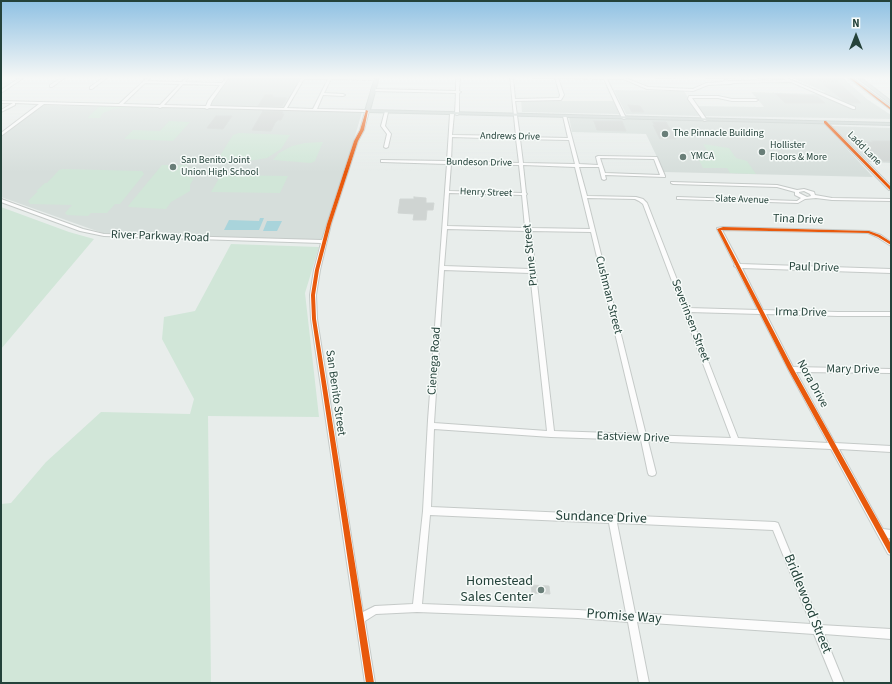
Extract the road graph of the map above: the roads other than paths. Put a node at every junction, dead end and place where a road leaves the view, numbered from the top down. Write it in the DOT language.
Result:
graph roads {
  1 [pos="34,109"];
  2 [pos="279,109"];
  3 [pos="285,109"];
  4 [pos="456,109"];
  5 [pos="516,109"];
  6 [pos="620,109"];
  7 [pos="697,109"];
  8 [pos="368,111"];
  9 [pos="386,112"];
  10 [pos="455,114"];
  11 [pos="516,115"];
  12 [pos="565,116"];
  13 [pos="624,118"];
  14 [pos="705,120"];
  15 [pos="825,122"];
  16 [pos="891,124"];
  17 [pos="1,135"];
  18 [pos="451,136"];
  19 [pos="519,137"];
  20 [pos="569,139"];
  21 [pos="386,146"];
  22 [pos="382,161"];
  23 [pos="449,162"];
  24 [pos="522,164"];
  25 [pos="576,165"];
  26 [pos="600,166"];
  27 [pos="673,183"];
  28 [pos="891,189"];
  29 [pos="797,191"];
  30 [pos="447,192"];
  31 [pos="525,194"];
  32 [pos="815,196"];
  33 [pos="584,197"];
  34 [pos="679,198"];
  35 [pos="804,198"];
  36 [pos="1,200"];
  37 [pos="891,200"];
  38 [pos="444,227"];
  39 [pos="723,228"];
  40 [pos="528,229"];
  41 [pos="592,232"];
  42 [pos="324,242"];
  43 [pos="891,244"];
  44 [pos="737,266"];
  45 [pos="442,268"];
  46 [pos="533,271"];
  47 [pos="891,271"];
  48 [pos="686,310"];
  49 [pos="762,312"];
  50 [pos="891,314"];
  51 [pos="791,369"];
  52 [pos="891,371"];
  53 [pos="431,426"];
  54 [pos="551,434"];
  55 [pos="644,438"];
  56 [pos="736,441"];
  57 [pos="835,446"];
  58 [pos="891,449"];
  59 [pos="652,473"];
  60 [pos="427,511"];
  61 [pos="612,519"];
  62 [pos="774,526"];
  63 [pos="882,533"];
  64 [pos="891,534"];
  65 [pos="891,551"];
  66 [pos="417,608"];
  67 [pos="631,618"];
  68 [pos="359,619"];
  69 [pos="817,630"];
  70 [pos="891,634"];
  71 [pos="370,683"];
  72 [pos="644,683"];
  73 [pos="839,683"];
  1 -- 17 [label="street"];
  2 -- 3 [label="street"];
  3 -- 8 [label="street"];
  4 -- 10 [label="street, Cienega Road"];
  5 -- 11 [label="street, Prune Street"];
  6 -- 13 [label="street"];
  7 -- 14 [label="street"];
  8 -- 9 [label="main road"];
  8 -- 42 [label="street, San Benito Street"];
  9 -- 10 [label="main road"];
  9 -- 21 [label="street"];
  10 -- 11 [label="main road"];
  10 -- 18 [label="street, Cienega Road"];
  11 -- 12 [label="main road"];
  11 -- 19 [label="street, Prune Street"];
  12 -- 13 [label="main road"];
  12 -- 20 [label="street, Cushman Street"];
  13 -- 14 [label="main road"];
  14 -- 15 [label="main road"];
  15 -- 16 [label="main road"];
  15 -- 28 [label="street, Ladd Lane"];
  18 -- 19 [label="street, Andrews Drive"];
  18 -- 23 [label="street, Cienega Road"];
  19 -- 20 [label="street, Andrews Drive"];
  19 -- 24 [label="street, Prune Street"];
  20 -- 25 [label="street, Cushman Street"];
  22 -- 23 [label="street, Bundeson Drive"];
  23 -- 24 [label="street, Bundeson Drive"];
  23 -- 30 [label="street, Cienega Road"];
  24 -- 25 [label="street, Bundeson Drive"];
  24 -- 31 [label="street, Prune Street"];
  25 -- 26 [label="street, Bundeson Drive"];
  25 -- 33 [label="street, Cushman Street"];
  26 -- 26 [label="street"];
  27 -- 29 [label="street"];
  29 -- 32 [label="street"];
  29 -- 35 [label="street"];
  30 -- 31 [label="street, Henry Street"];
  30 -- 38 [label="street, Cienega Road"];
  31 -- 40 [label="street, Prune Street"];
  32 -- 35 [label="street, Slate Avenue"];
  32 -- 37 [label="street"];
  33 -- 41 [label="street, Cushman Street"];
  33 -- 48 [label="street, Severinsen Street"];
  34 -- 35 [label="street, Slate Avenue"];
  36 -- 42 [label="street, River Parkway Road"];
  38 -- 40 [label="street"];
  38 -- 45 [label="street, Cienega Road"];
  39 -- 43 [label="street, Tina Drive"];
  39 -- 44 [label="street, Nora Drive"];
  40 -- 41 [label="street"];
  40 -- 46 [label="street, Prune Street"];
  41 -- 55 [label="street, Cushman Street"];
  42 -- 68 [label="street, San Benito Street"];
  44 -- 47 [label="street, Paul Drive"];
  44 -- 49 [label="street, Nora Drive"];
  45 -- 46 [label="street"];
  45 -- 53 [label="street, Cienega Road"];
  46 -- 54 [label="street, Prune Street"];
  48 -- 49 [label="street, Irma Drive"];
  48 -- 56 [label="street, Severinsen Street"];
  49 -- 50 [label="street, Irma Drive"];
  49 -- 51 [label="street, Nora Drive"];
  51 -- 52 [label="street, Mary Drive"];
  51 -- 57 [label="street, Nora Drive"];
  53 -- 54 [label="street, Eastview Drive"];
  53 -- 60 [label="street, Cienega Road"];
  54 -- 55 [label="street, Eastview Drive"];
  55 -- 56 [label="street, Eastview Drive"];
  55 -- 59 [label="street, Cushman Street"];
  56 -- 57 [label="street, Eastview Drive"];
  57 -- 58 [label="street, Eastview Drive"];
  57 -- 63 [label="street, Nora Drive"];
  60 -- 61 [label="street, Sundance Drive"];
  60 -- 66 [label="street, Cienega Road"];
  61 -- 62 [label="street, Sundance Drive"];
  61 -- 67 [label="street"];
  62 -- 69 [label="street, Bridlewood Street"];
  63 -- 64 [label="street"];
  63 -- 65 [label="street, Nora Drive"];
  66 -- 67 [label="street, Promise Way"];
  66 -- 68 [label="street, Promise Way"];
  67 -- 69 [label="street, Promise Way"];
  67 -- 72 [label="street"];
  68 -- 71 [label="street, San Benito Street"];
  69 -- 70 [label="street, Promise Way"];
  69 -- 73 [label="street, Bridlewood Street"];
}
